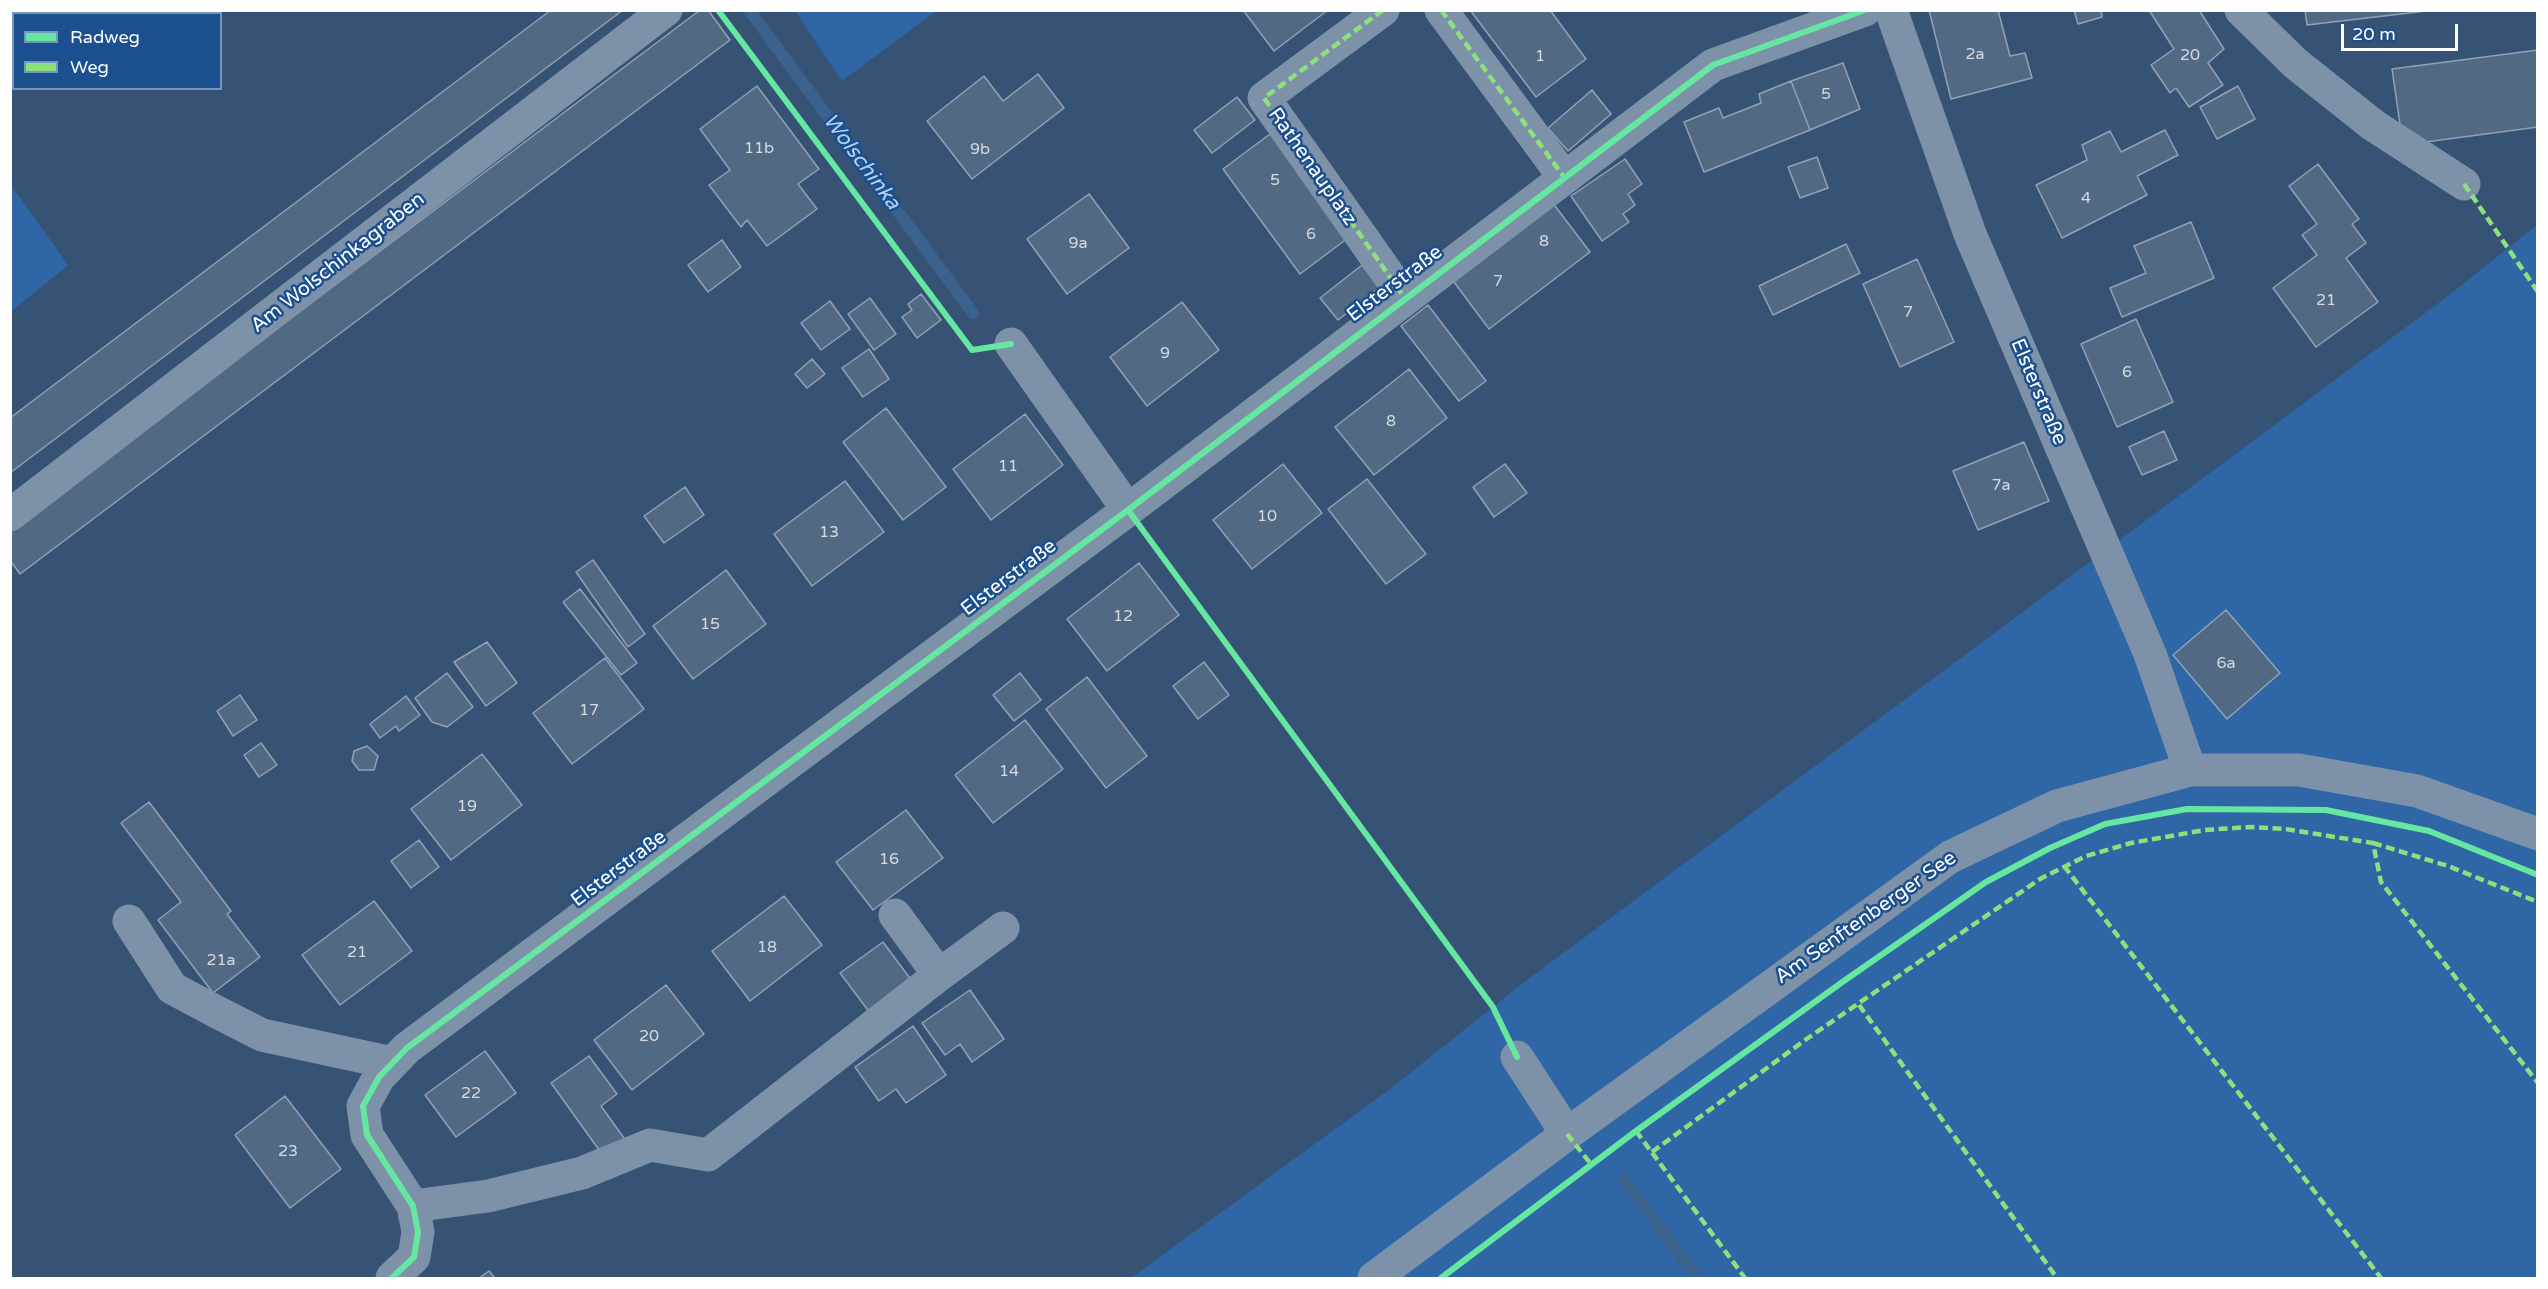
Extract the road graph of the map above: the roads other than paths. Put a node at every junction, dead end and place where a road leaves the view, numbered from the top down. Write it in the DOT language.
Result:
graph roads {
  1 [pos="666,10"];
  2 [pos="1383,10"];
  3 [pos="1441,10"];
  4 [pos="1865,10"];
  5 [pos="1891,10"];
  6 [pos="2241,10"];
  7 [pos="1564,177"];
  8 [pos="2464,184"];
  9 [pos="1404,297"];
  10 [pos="1011,344"];
  11 [pos="1128,510"];
  12 [pos="10,515"];
  13 [pos="2190,771"];
  14 [pos="2538,834"];
  15 [pos="895,915"];
  16 [pos="129,921"];
  17 [pos="1003,928"];
  18 [pos="939,975"];
  19 [pos="1517,1057"];
  20 [pos="392,1063"];
  21 [pos="1567,1134"];
  22 [pos="413,1206"];
  23 [pos="392,1278"];
  24 [pos="1374,1278"];
  1 -- 12 [label="street, Am Wolschinkagraben"];
  2 -- 9 [label="street, Rathenauplatz"];
  3 -- 7 [label="street"];
  4 -- 7 [label="street, Elsterstraße"];
  5 -- 13 [label="street, Elsterstraße"];
  6 -- 8 [label="street"];
  7 -- 9 [label="street, Elsterstraße"];
  9 -- 11 [label="street, Elsterstraße"];
  10 -- 11 [label="street"];
  11 -- 20 [label="street, Elsterstraße"];
  13 -- 14 [label="street, Am Senftenberger See"];
  13 -- 21 [label="street, Am Senftenberger See"];
  15 -- 18 [label="street"];
  16 -- 20 [label="street"];
  17 -- 18 [label="street"];
  18 -- 22 [label="street"];
  19 -- 21 [label="street"];
  20 -- 22 [label="street, Elsterstraße"];
  21 -- 24 [label="street, Am Senftenberger See"];
  22 -- 23 [label="street, Elsterstraße"];
}
